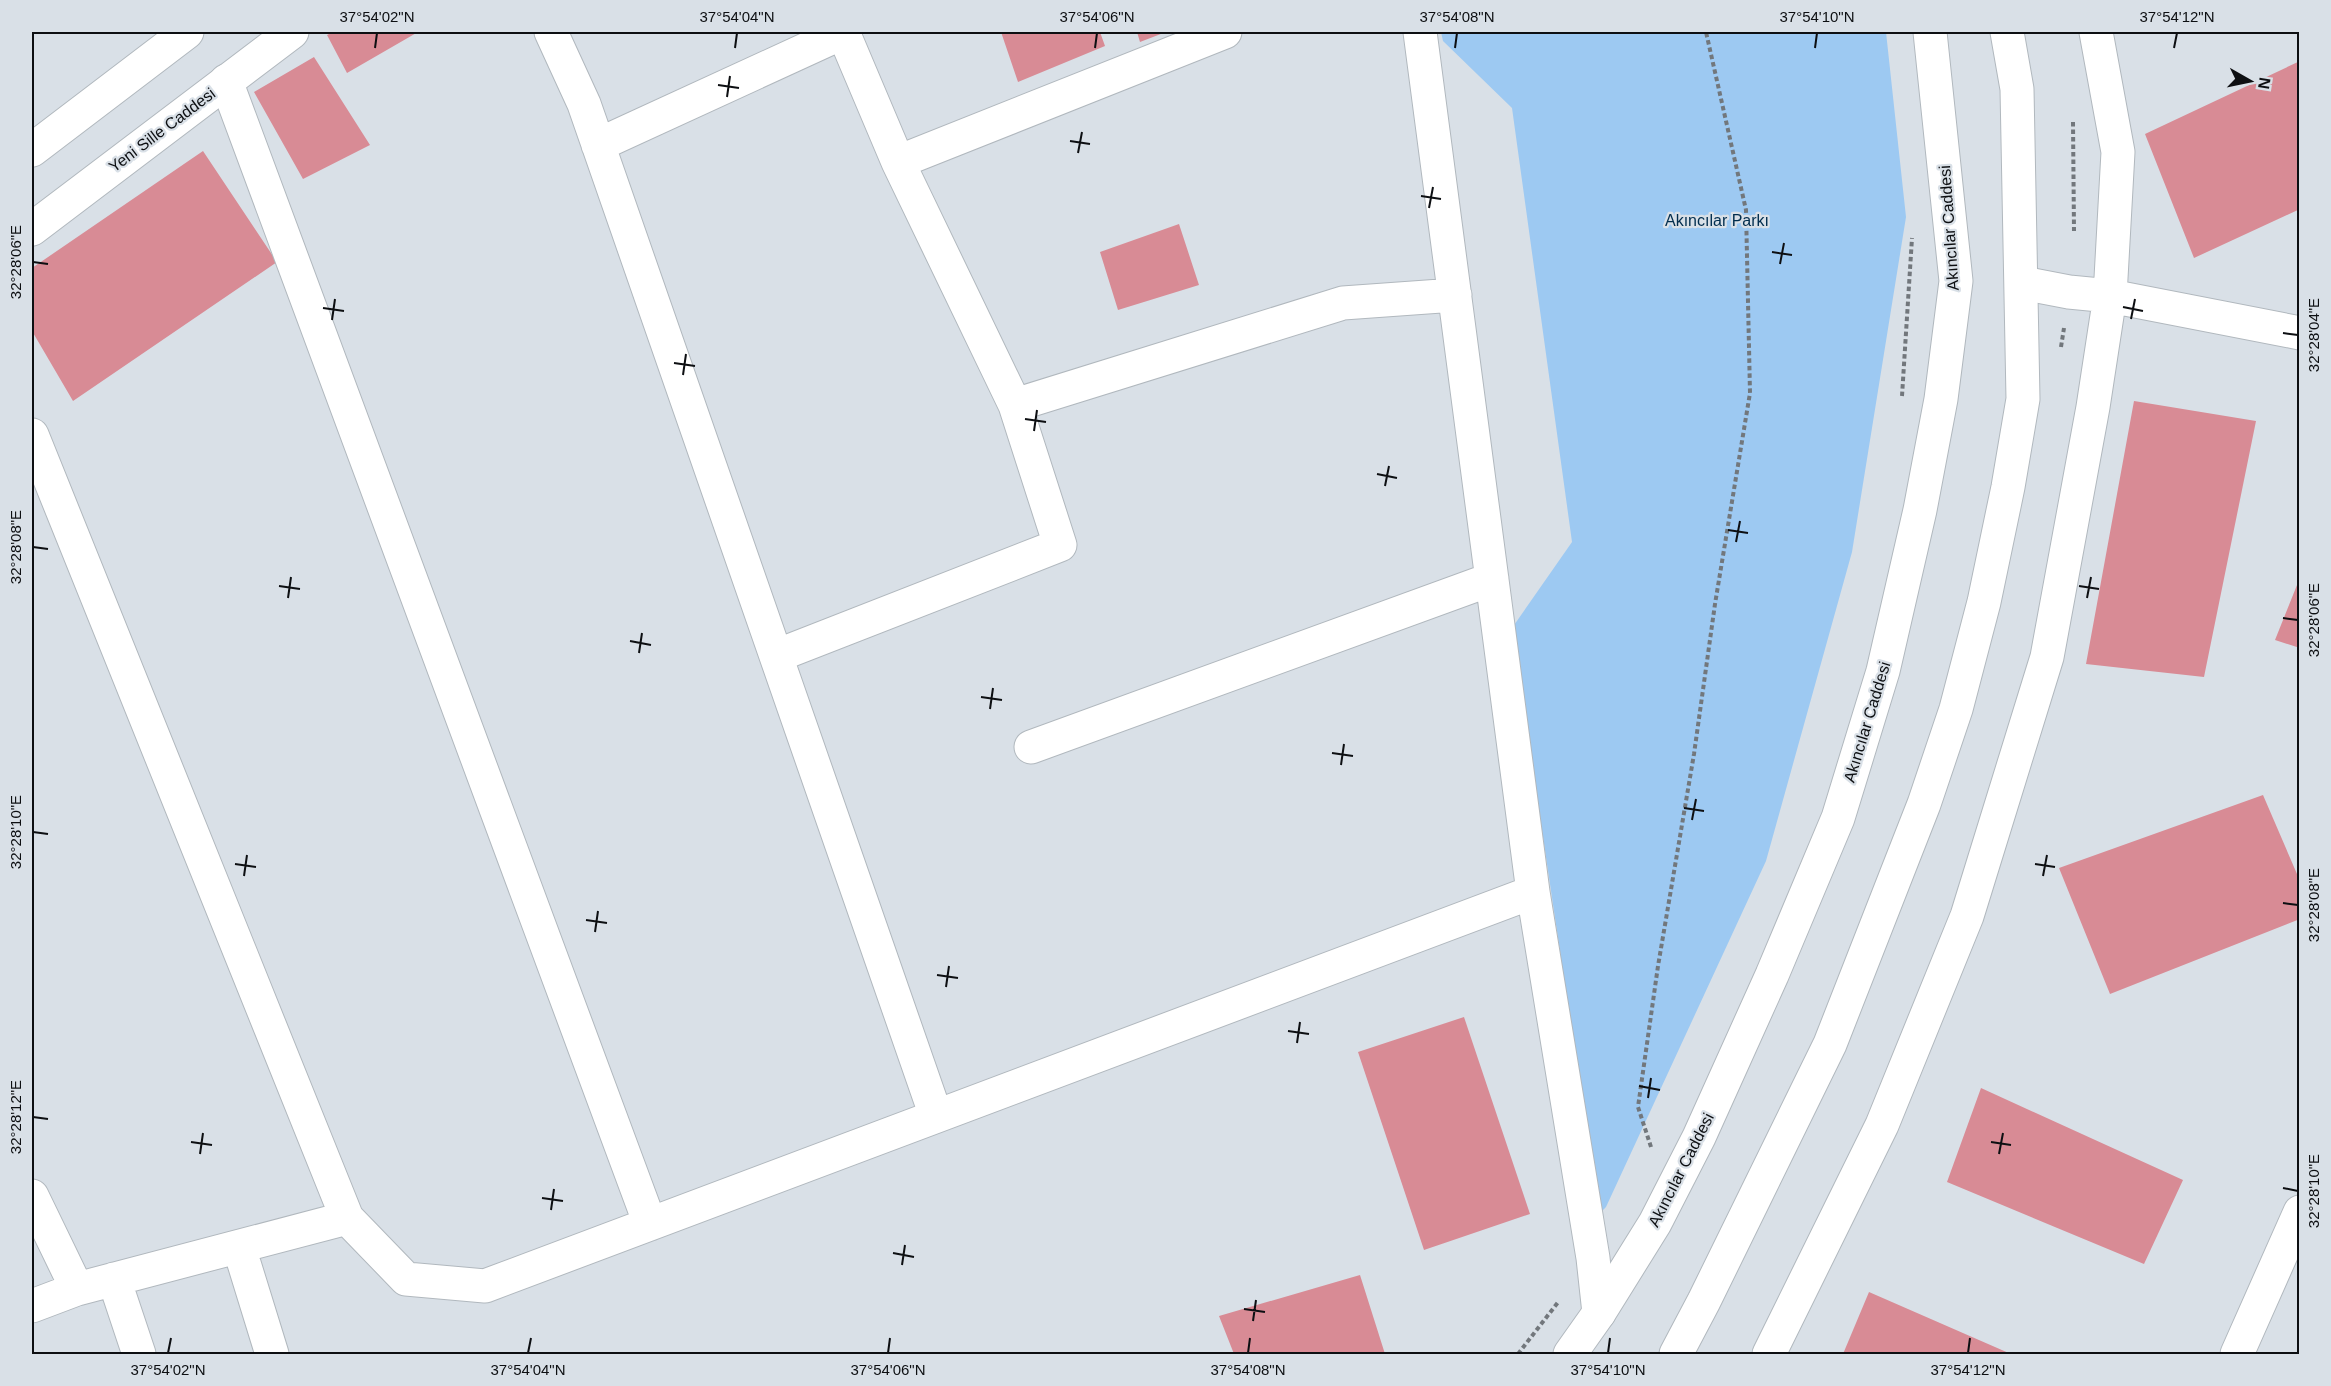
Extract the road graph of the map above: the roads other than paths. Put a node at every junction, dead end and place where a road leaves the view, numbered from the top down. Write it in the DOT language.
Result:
graph roads {
  1 [pos="187,32"];
  2 [pos="292,32"];
  3 [pos="550,32"];
  4 [pos="843,32"];
  5 [pos="1225,32"];
  6 [pos="1420,32"];
  7 [pos="1930,32"];
  8 [pos="2007,32"];
  9 [pos="2096,32"];
  10 [pos="226,81"];
  11 [pos="598,145"];
  12 [pos="32,150"];
  13 [pos="898,162"];
  14 [pos="32,229"];
  15 [pos="2022,283"];
  16 [pos="1455,295"];
  17 [pos="2110,296"];
  18 [pos="2300,333"];
  19 [pos="1015,405"];
  20 [pos="32,435"];
  21 [pos="1492,579"];
  22 [pos="776,656"];
  23 [pos="1031,747"];
  24 [pos="1533,892"];
  25 [pos="936,1116"];
  26 [pos="32,1196"];
  27 [pos="2300,1212"];
  28 [pos="347,1218"];
  29 [pos="650,1224"];
  30 [pos="239,1247"];
  31 [pos="114,1279"];
  32 [pos="76,1289"];
  33 [pos="32,1306"];
  34 [pos="1599,1313"];
  35 [pos="139,1354"];
  36 [pos="272,1354"];
  37 [pos="1570,1354"];
  38 [pos="1676,1354"];
  39 [pos="1769,1354"];
  40 [pos="2236,1354"];
  1 -- 12 [label="street"];
  2 -- 10 [label="street, Yeni Sille Caddesi"];
  3 -- 11 [label="street"];
  4 -- 11 [label="street"];
  4 -- 13 [label="street"];
  5 -- 13 [label="street"];
  6 -- 16 [label="street"];
  7 -- 34 [label="street, Akıncılar Caddesi"];
  8 -- 15 [label="street"];
  9 -- 17 [label="street"];
  10 -- 14 [label="street, Yeni Sille Caddesi"];
  10 -- 29 [label="street"];
  11 -- 22 [label="street"];
  13 -- 19 [label="street"];
  15 -- 17 [label="street"];
  15 -- 38 [label="street"];
  16 -- 19 [label="street"];
  16 -- 21 [label="street"];
  17 -- 18 [label="street"];
  17 -- 39 [label="street"];
  19 -- 22 [label="street"];
  20 -- 28 [label="street"];
  21 -- 23 [label="street"];
  21 -- 24 [label="street"];
  22 -- 25 [label="street"];
  24 -- 25 [label="street"];
  24 -- 34 [label="street"];
  25 -- 29 [label="street"];
  26 -- 32 [label="street"];
  27 -- 40 [label="street"];
  28 -- 29 [label="street"];
  28 -- 30 [label="street"];
  30 -- 31 [label="street"];
  30 -- 36 [label="street"];
  31 -- 32 [label="street"];
  31 -- 35 [label="street"];
  32 -- 33 [label="street"];
  34 -- 37 [label="street, Akıncılar Caddesi"];
}
